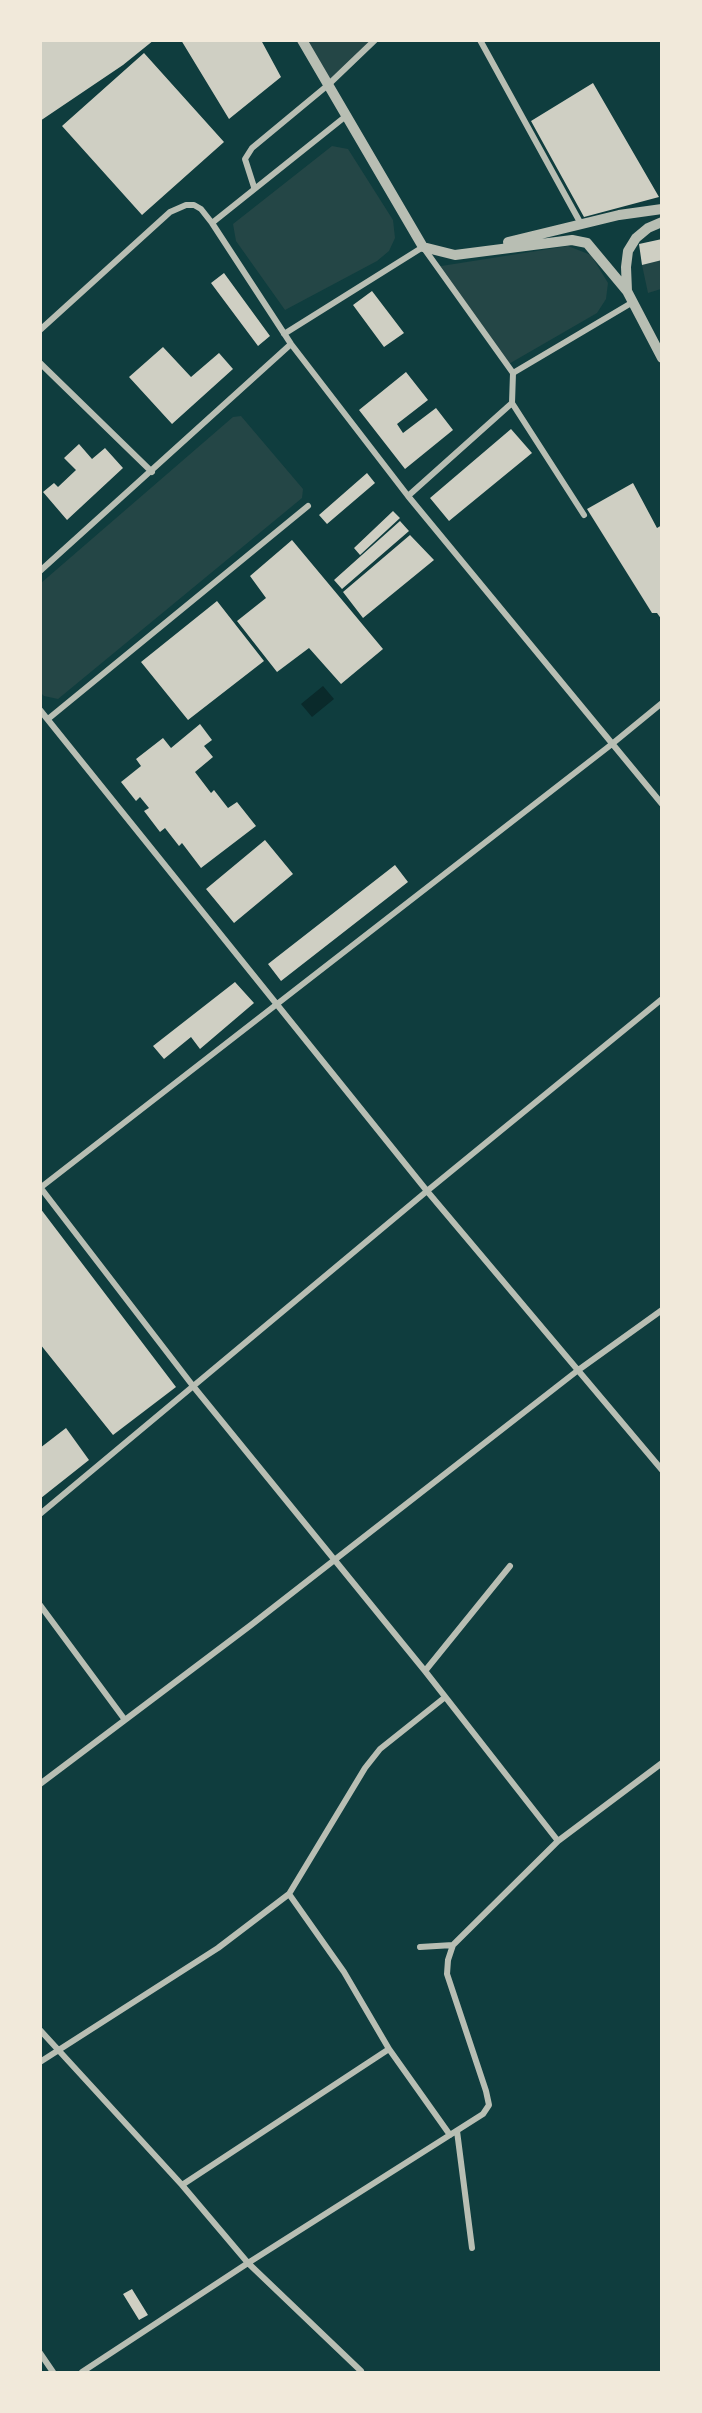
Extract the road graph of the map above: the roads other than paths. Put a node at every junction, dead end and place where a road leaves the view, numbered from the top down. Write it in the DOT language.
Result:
graph roads {
  1 [pos="302,40"];
  2 [pos="375,40"];
  3 [pos="480,40"];
  4 [pos="328,85"];
  5 [pos="346,116"];
  6 [pos="254,187"];
  7 [pos="662,209"];
  8 [pos="662,222"];
  9 [pos="212,223"];
  10 [pos="581,224"];
  11 [pos="423,247"];
  12 [pos="455,255"];
  13 [pos="627,291"];
  14 [pos="633,302"];
  15 [pos="40,330"];
  16 [pos="284,334"];
  17 [pos="291,344"];
  18 [pos="662,358"];
  19 [pos="40,363"];
  20 [pos="513,373"];
  21 [pos="512,404"];
  22 [pos="152,472"];
  23 [pos="408,496"];
  24 [pos="308,506"];
  25 [pos="584,515"];
  26 [pos="40,571"];
  27 [pos="662,703"];
  28 [pos="40,710"];
  29 [pos="48,719"];
  30 [pos="612,744"];
  31 [pos="662,804"];
  32 [pos="662,999"];
  33 [pos="277,1004"];
  34 [pos="41,1188"];
  35 [pos="427,1191"];
  36 [pos="659,1312"];
  37 [pos="662,1320"];
  38 [pos="577,1371"];
  39 [pos="193,1386"];
  40 [pos="662,1470"];
  41 [pos="40,1514"];
  42 [pos="334,1560"];
  43 [pos="510,1566"];
  44 [pos="40,1605"];
  45 [pos="425,1671"];
  46 [pos="444,1698"];
  47 [pos="125,1720"];
  48 [pos="662,1762"];
  49 [pos="40,1784"];
  50 [pos="558,1841"];
  51 [pos="289,1894"];
  52 [pos="453,1945"];
  53 [pos="420,1947"];
  54 [pos="40,2030"];
  55 [pos="60,2049"];
  56 [pos="389,2049"];
  57 [pos="40,2062"];
  58 [pos="457,2131"];
  59 [pos="450,2135"];
  60 [pos="182,2185"];
  61 [pos="472,2248"];
  62 [pos="248,2263"];
  63 [pos="40,2353"];
  64 [pos="361,2371"];
  65 [pos="53,2373"];
  66 [pos="82,2373"];
  1 -- 4 [label="street"];
  2 -- 4 [label="street"];
  3 -- 10 [label="street"];
  4 -- 5 [label="street"];
  4 -- 6 [label="street"];
  5 -- 6 [label="street"];
  5 -- 11 [label="street"];
  6 -- 9 [label="street"];
  7 -- 10 [label="street"];
  8 -- 13 [label="street"];
  9 -- 15 [label="street"];
  9 -- 16 [label="street"];
  10 -- 12 [label="street"];
  11 -- 12 [label="street"];
  11 -- 16 [label="street"];
  11 -- 20 [label="street"];
  12 -- 13 [label="street"];
  13 -- 14 [label="street"];
  14 -- 18 [label="street"];
  14 -- 20 [label="street"];
  16 -- 17 [label="street"];
  17 -- 22 [label="street"];
  17 -- 23 [label="street"];
  19 -- 22 [label="street"];
  20 -- 21 [label="street"];
  21 -- 23 [label="street"];
  21 -- 25 [label="street"];
  22 -- 26 [label="street"];
  23 -- 30 [label="street"];
  24 -- 29 [label="street"];
  27 -- 30 [label="street"];
  28 -- 29 [label="street"];
  29 -- 33 [label="street"];
  30 -- 31 [label="street"];
  30 -- 33 [label="street"];
  32 -- 35 [label="street"];
  33 -- 34 [label="street"];
  33 -- 35 [label="street"];
  34 -- 39 [label="street"];
  35 -- 38 [label="street"];
  35 -- 39 [label="street"];
  36 -- 37 [label="street"];
  36 -- 38 [label="street"];
  38 -- 40 [label="street"];
  38 -- 42 [label="street"];
  39 -- 41 [label="street"];
  39 -- 42 [label="street"];
  42 -- 45 [label="street"];
  42 -- 47 [label="street"];
  43 -- 45 [label="street"];
  44 -- 47 [label="street"];
  45 -- 46 [label="street"];
  46 -- 50 [label="street"];
  46 -- 51 [label="street"];
  47 -- 49 [label="street"];
  48 -- 50 [label="street"];
  50 -- 52 [label="street"];
  51 -- 55 [label="street"];
  51 -- 56 [label="street"];
  52 -- 53 [label="street"];
  52 -- 58 [label="street"];
  54 -- 55 [label="street"];
  55 -- 57 [label="street"];
  55 -- 60 [label="street"];
  56 -- 59 [label="street"];
  56 -- 60 [label="street"];
  58 -- 59 [label="street"];
  58 -- 61 [label="street"];
  59 -- 62 [label="street"];
  60 -- 62 [label="street"];
  62 -- 64 [label="street"];
  62 -- 66 [label="street"];
  63 -- 65 [label="street"];
}
